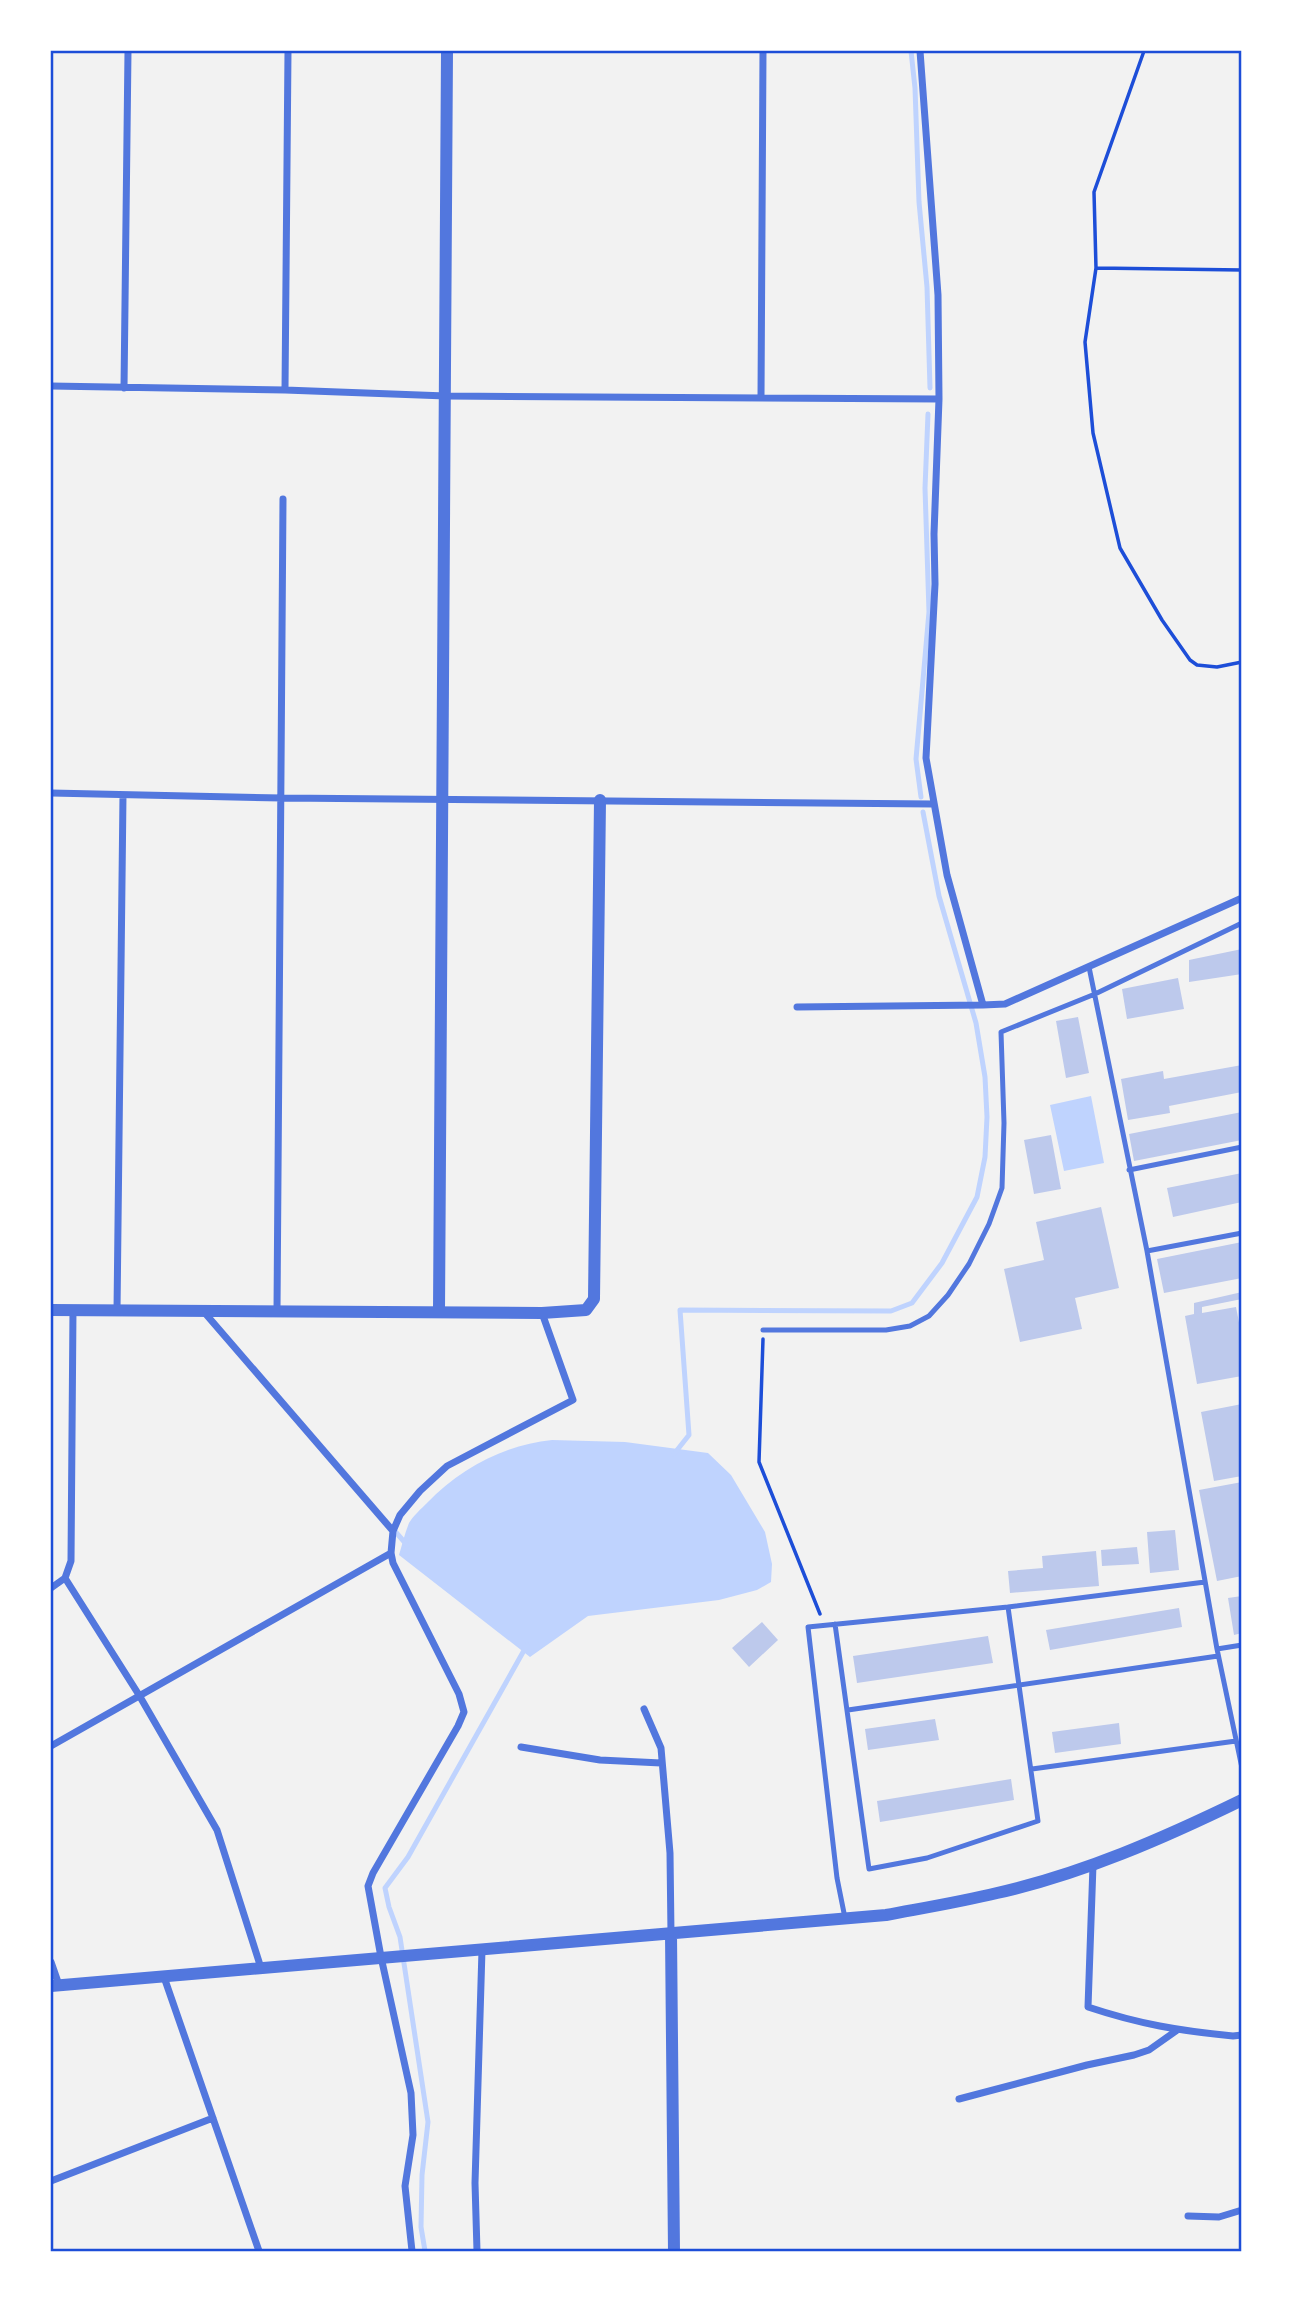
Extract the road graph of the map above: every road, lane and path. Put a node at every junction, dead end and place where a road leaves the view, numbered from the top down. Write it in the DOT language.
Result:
graph roads {
  1 [pos="128,51"];
  2 [pos="288,51"];
  3 [pos="447,51"];
  4 [pos="763,51"];
  5 [pos="920,51"];
  6 [pos="1144,51"];
  7 [pos="1096,268"];
  8 [pos="1242,270"];
  9 [pos="51,386"];
  10 [pos="124,388"];
  11 [pos="285,390"];
  12 [pos="446,396"];
  13 [pos="761,397"];
  14 [pos="939,400"];
  15 [pos="283,499"];
  16 [pos="1242,662"];
  17 [pos="51,793"];
  18 [pos="123,794"];
  19 [pos="282,798"];
  20 [pos="442,799"];
  21 [pos="600,800"];
  22 [pos="933,804"];
  23 [pos="1242,898"];
  24 [pos="1242,923"];
  25 [pos="1089,967"];
  26 [pos="1095,994"];
  27 [pos="983,1006"];
  28 [pos="797,1007"];
  29 [pos="1242,1147"];
  30 [pos="1129,1170"];
  31 [pos="1242,1233"];
  32 [pos="1147,1251"];
  33 [pos="73,1309"];
  34 [pos="201,1309"];
  35 [pos="51,1310"];
  36 [pos="277,1310"];
  37 [pos="117,1311"];
  38 [pos="439,1311"];
  39 [pos="542,1313"];
  40 [pos="763,1330"];
  41 [pos="393,1531"];
  42 [pos="391,1553"];
  43 [pos="65,1578"];
  44 [pos="1205,1582"];
  45 [pos="51,1588"];
  46 [pos="1008,1606"];
  47 [pos="835,1623"];
  48 [pos="825,1625"];
  49 [pos="1242,1645"];
  50 [pos="1217,1649"];
  51 [pos="1218,1656"];
  52 [pos="1021,1686"];
  53 [pos="139,1695"];
  54 [pos="645,1709"];
  55 [pos="848,1710"];
  56 [pos="1236,1741"];
  57 [pos="51,1746"];
  58 [pos="521,1747"];
  59 [pos="661,1763"];
  60 [pos="1242,1768"];
  61 [pos="1032,1769"];
  62 [pos="1242,1800"];
  63 [pos="1093,1865"];
  64 [pos="845,1918"];
  65 [pos="671,1934"];
  66 [pos="482,1950"];
  67 [pos="381,1957"];
  68 [pos="51,1962"];
  69 [pos="261,1968"];
  70 [pos="164,1977"];
  71 [pos="55,1986"];
  72 [pos="1176,2031"];
  73 [pos="1242,2035"];
  74 [pos="959,2099"];
  75 [pos="213,2118"];
  76 [pos="51,2181"];
  77 [pos="1242,2210"];
  78 [pos="1188,2216"];
  79 [pos="259,2251"];
  80 [pos="412,2251"];
  81 [pos="477,2251"];
  82 [pos="674,2251"];
  1 -- 10 [label="street"];
  2 -- 11 [label="street"];
  3 -- 12 [label="street"];
  4 -- 13 [label="street"];
  5 -- 14 [label="street"];
  6 -- 7 [label="path"];
  7 -- 8 [label="path"];
  7 -- 16 [label="path"];
  9 -- 10 [label="street"];
  10 -- 11 [label="street"];
  11 -- 12 [label="street"];
  12 -- 13 [label="street"];
  12 -- 20 [label="street"];
  13 -- 14 [label="street"];
  14 -- 22 [label="street"];
  15 -- 19 [label="street"];
  17 -- 18 [label="street"];
  18 -- 19 [label="street"];
  18 -- 37 [label="street"];
  19 -- 20 [label="street"];
  19 -- 36 [label="street"];
  20 -- 21 [label="street"];
  20 -- 38 [label="street"];
  21 -- 22 [label="street"];
  21 -- 39 [label="street"];
  22 -- 27 [label="street"];
  23 -- 25 [label="street"];
  24 -- 26 [label="lane"];
  25 -- 26 [label="lane"];
  25 -- 27 [label="street"];
  26 -- 30 [label="lane"];
  26 -- 40 [label="lane"];
  27 -- 28 [label="street"];
  29 -- 30 [label="lane"];
  30 -- 32 [label="lane"];
  31 -- 32 [label="lane"];
  32 -- 44 [label="lane"];
  33 -- 35 [label="street"];
  33 -- 37 [label="street"];
  33 -- 43 [label="street"];
  34 -- 36 [label="street"];
  34 -- 37 [label="street"];
  34 -- 41 [label="street"];
  36 -- 38 [label="street"];
  38 -- 39 [label="street"];
  39 -- 41 [label="street"];
  40 -- 48 [label="path"];
  41 -- 42 [label="street"];
  42 -- 53 [label="street"];
  42 -- 67 [label="street"];
  43 -- 45 [label="street"];
  43 -- 53 [label="street"];
  44 -- 46 [label="lane"];
  44 -- 50 [label="lane"];
  46 -- 47 [label="lane"];
  46 -- 52 [label="lane"];
  47 -- 48 [label="lane"];
  47 -- 55 [label="lane"];
  48 -- 64 [label="lane"];
  49 -- 50 [label="lane"];
  50 -- 51 [label="lane"];
  51 -- 52 [label="lane"];
  51 -- 56 [label="lane"];
  52 -- 55 [label="lane"];
  52 -- 61 [label="lane"];
  53 -- 57 [label="street"];
  53 -- 69 [label="street"];
  54 -- 59 [label="street"];
  55 -- 61 [label="lane"];
  56 -- 60 [label="lane"];
  56 -- 61 [label="lane"];
  58 -- 59 [label="street"];
  59 -- 65 [label="street"];
  62 -- 63 [label="street"];
  63 -- 64 [label="street"];
  63 -- 72 [label="street"];
  64 -- 65 [label="street"];
  65 -- 66 [label="street"];
  65 -- 82 [label="street"];
  66 -- 67 [label="street"];
  66 -- 81 [label="street"];
  67 -- 69 [label="street"];
  67 -- 80 [label="street"];
  68 -- 71 [label="street"];
  69 -- 70 [label="street"];
  70 -- 71 [label="street"];
  70 -- 75 [label="street"];
  72 -- 73 [label="street"];
  72 -- 74 [label="street"];
  75 -- 76 [label="street"];
  75 -- 79 [label="street"];
  77 -- 78 [label="street"];
}
